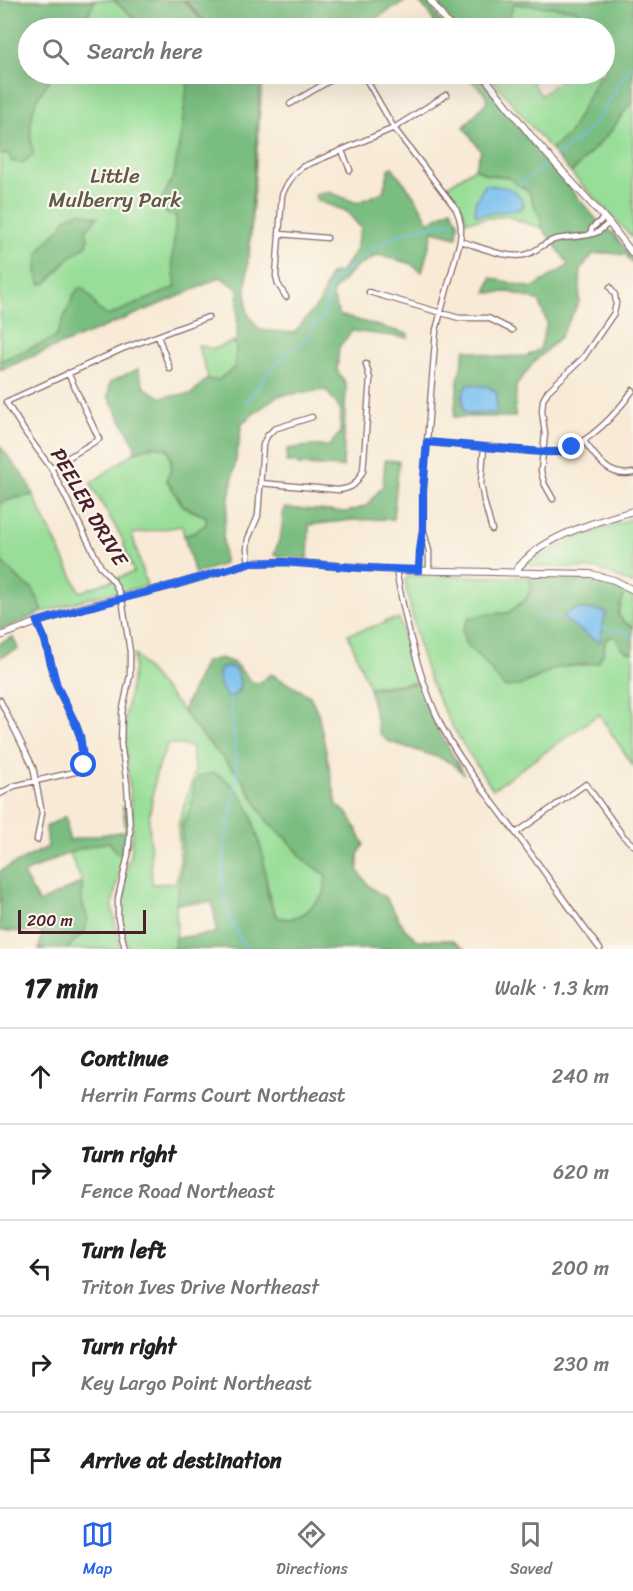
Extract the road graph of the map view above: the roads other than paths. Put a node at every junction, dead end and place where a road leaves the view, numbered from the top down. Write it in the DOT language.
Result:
graph roads {
  1 [pos="430,0"];
  2 [pos="444,18"];
  3 [pos="324,84"];
  4 [pos="369,84"];
  5 [pos="490,84"];
  6 [pos="446,95"];
  7 [pos="290,104"];
  8 [pos="394,128"];
  9 [pos="342,151"];
  10 [pos="350,170"];
  11 [pos="606,220"];
  12 [pos="280,234"];
  13 [pos="327,238"];
  14 [pos="460,241"];
  15 [pos="633,254"];
  16 [pos="610,287"];
  17 [pos="369,292"];
  18 [pos="286,297"];
  19 [pos="440,312"];
  20 [pos="208,317"];
  21 [pos="512,330"];
  22 [pos="158,336"];
  23 [pos="366,364"];
  24 [pos="170,369"];
  25 [pos="68,373"];
  26 [pos="633,390"];
  27 [pos="312,417"];
  28 [pos="584,441"];
  29 [pos="427,442"];
  30 [pos="484,447"];
  31 [pos="542,452"];
  32 [pos="51,468"];
  33 [pos="633,473"];
  34 [pos="260,483"];
  35 [pos="553,499"];
  36 [pos="633,511"];
  37 [pos="423,529"];
  38 [pos="492,530"];
  39 [pos="249,563"];
  40 [pos="396,570"];
  41 [pos="419,570"];
  42 [pos="429,570"];
  43 [pos="516,571"];
  44 [pos="633,590"];
  45 [pos="122,599"];
  46 [pos="37,622"];
  47 [pos="0,636"];
  48 [pos="0,700"];
  49 [pos="35,781"];
  50 [pos="0,794"];
  51 [pos="516,833"];
  52 [pos="37,840"];
  53 [pos="633,845"];
  54 [pos="125,949"];
  55 [pos="600,949"];
  1 -- 2 [label="street"];
  3 -- 7 [label="street"];
  4 -- 8 [label="street"];
  5 -- 11 [label="street"];
  6 -- 8 [label="street"];
  8 -- 9 [label="street"];
  8 -- 14 [label="street"];
  9 -- 10 [label="street"];
  9 -- 12 [label="street"];
  11 -- 14 [label="street"];
  11 -- 15 [label="street"];
  12 -- 13 [label="street"];
  12 -- 18 [label="street"];
  14 -- 19 [label="street"];
  16 -- 31 [label="street"];
  17 -- 19 [label="street"];
  19 -- 21 [label="street"];
  19 -- 29 [label="street"];
  20 -- 22 [label="street"];
  22 -- 24 [label="street"];
  22 -- 25 [label="street"];
  23 -- 34 [label="street"];
  25 -- 32 [label="street"];
  25 -- 32 [label="street, PEELER DRIVE"];
  26 -- 28 [label="street"];
  27 -- 34 [label="street"];
  28 -- 31 [label="street"];
  28 -- 33 [label="street"];
  29 -- 30 [label="street"];
  29 -- 37 [label="street"];
  30 -- 31 [label="street"];
  30 -- 38 [label="street"];
  31 -- 35 [label="street"];
  32 -- 45 [label="street, PEELER DRIVE"];
  34 -- 39 [label="street"];
  36 -- 43 [label="street"];
  37 -- 41 [label="street"];
  37 -- 42 [label="street"];
  39 -- 40 [label="street"];
  39 -- 45 [label="street"];
  40 -- 41 [label="street"];
  40 -- 51 [label="street"];
  41 -- 42 [label="street"];
  42 -- 43 [label="street"];
  43 -- 44 [label="street"];
  45 -- 46 [label="street"];
  45 -- 54 [label="street"];
  46 -- 47 [label="street"];
  46 -- 49 [label="street"];
  48 -- 49 [label="street"];
  49 -- 50 [label="street"];
  49 -- 52 [label="street"];
  51 -- 53 [label="street"];
  51 -- 55 [label="street"];
}
